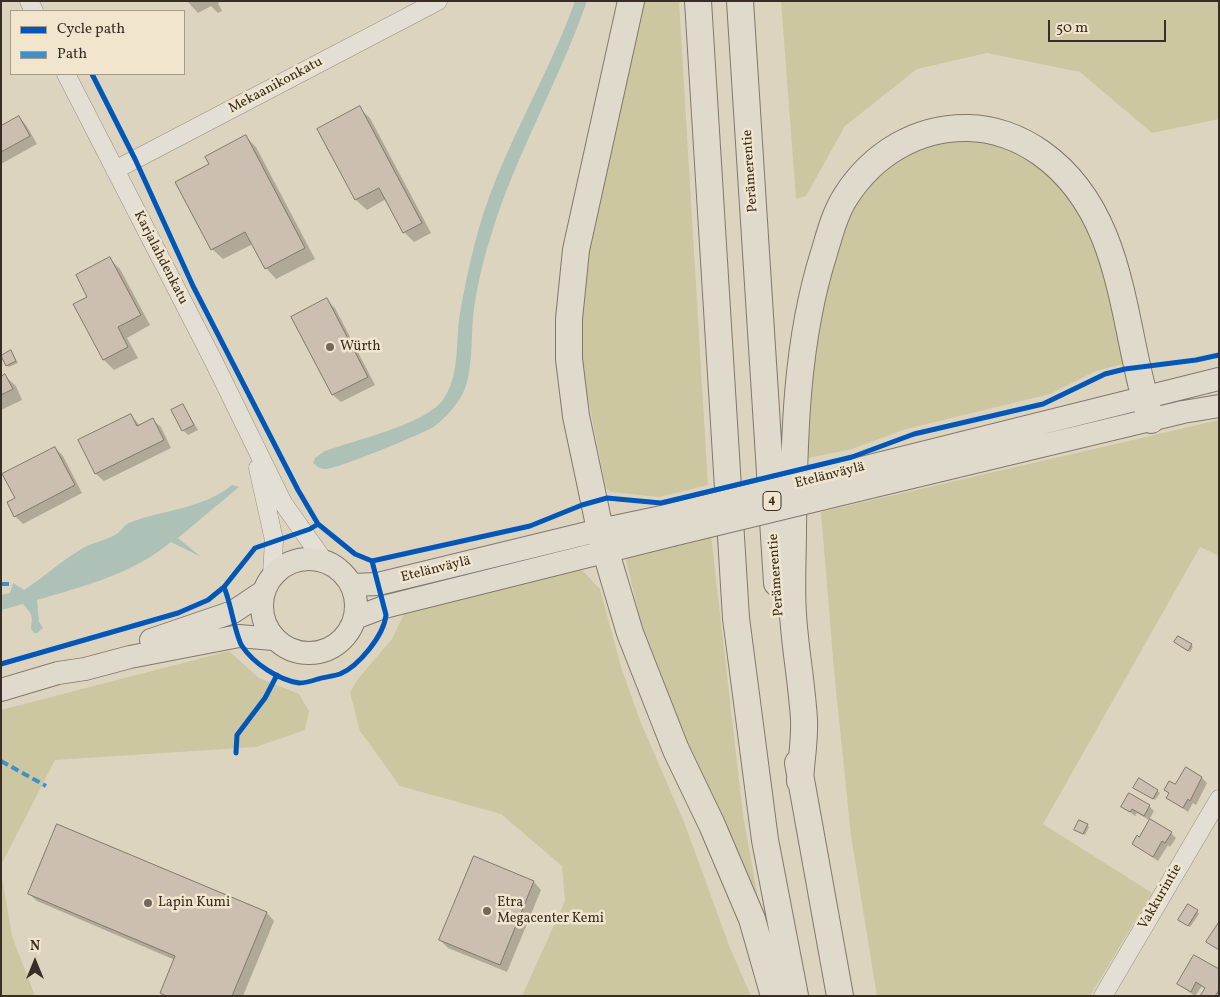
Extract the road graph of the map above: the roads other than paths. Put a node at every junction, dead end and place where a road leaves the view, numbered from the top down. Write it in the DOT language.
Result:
graph roads {
  1 [pos="438,1"];
  2 [pos="631,1"];
  3 [pos="698,1"];
  4 [pos="740,1"];
  5 [pos="66,75"];
  6 [pos="114,170"];
  7 [pos="1219,379"];
  8 [pos="1219,406"];
  9 [pos="1147,408"];
  10 [pos="252,443"];
  11 [pos="603,540"];
  12 [pos="324,561"];
  13 [pos="268,584"];
  14 [pos="351,585"];
  15 [pos="354,618"];
  16 [pos="273,638"];
  17 [pos="58,673"];
  18 [pos="1,690"];
  19 [pos="800,781"];
  20 [pos="1219,799"];
  21 [pos="774,996"];
  22 [pos="795,996"];
  23 [pos="840,996"];
  24 [pos="1103,996"];
  1 -- 6 [label="street, Mekaanikonkatu"];
  2 -- 11 [label="highway"];
  3 -- 22 [label="highway"];
  4 -- 19 [label="highway, Perämerentie / 4"];
  5 -- 6 [label="street, Karjalahdenkatu"];
  6 -- 10 [label="street, Karjalahdenkatu"];
  7 -- 9 [label="main road, Etelänväylä"];
  8 -- 9 [label="main road, Etelänväylä"];
  9 -- 11 [label="main road, Etelänväylä, bridge"];
  9 -- 19 [label="highway"];
  10 -- 12 [label="street, Karjalahdenkatu"];
  10 -- 13 [label="street, Karjalahdenkatu"];
  11 -- 14 [label="main road, Etelänväylä"];
  11 -- 15 [label="main road, Etelänväylä"];
  11 -- 21 [label="highway"];
  12 -- 13 [label="main road"];
  12 -- 14 [label="main road"];
  13 -- 16 [label="main road"];
  13 -- 17 [label="main road"];
  14 -- 15 [label="main road"];
  15 -- 16 [label="main road"];
  16 -- 17 [label="main road"];
  17 -- 18 [label="main road"];
  19 -- 23 [label="highway, Perämerentie / 4"];
  20 -- 24 [label="street, Vakkurintie"];
}
